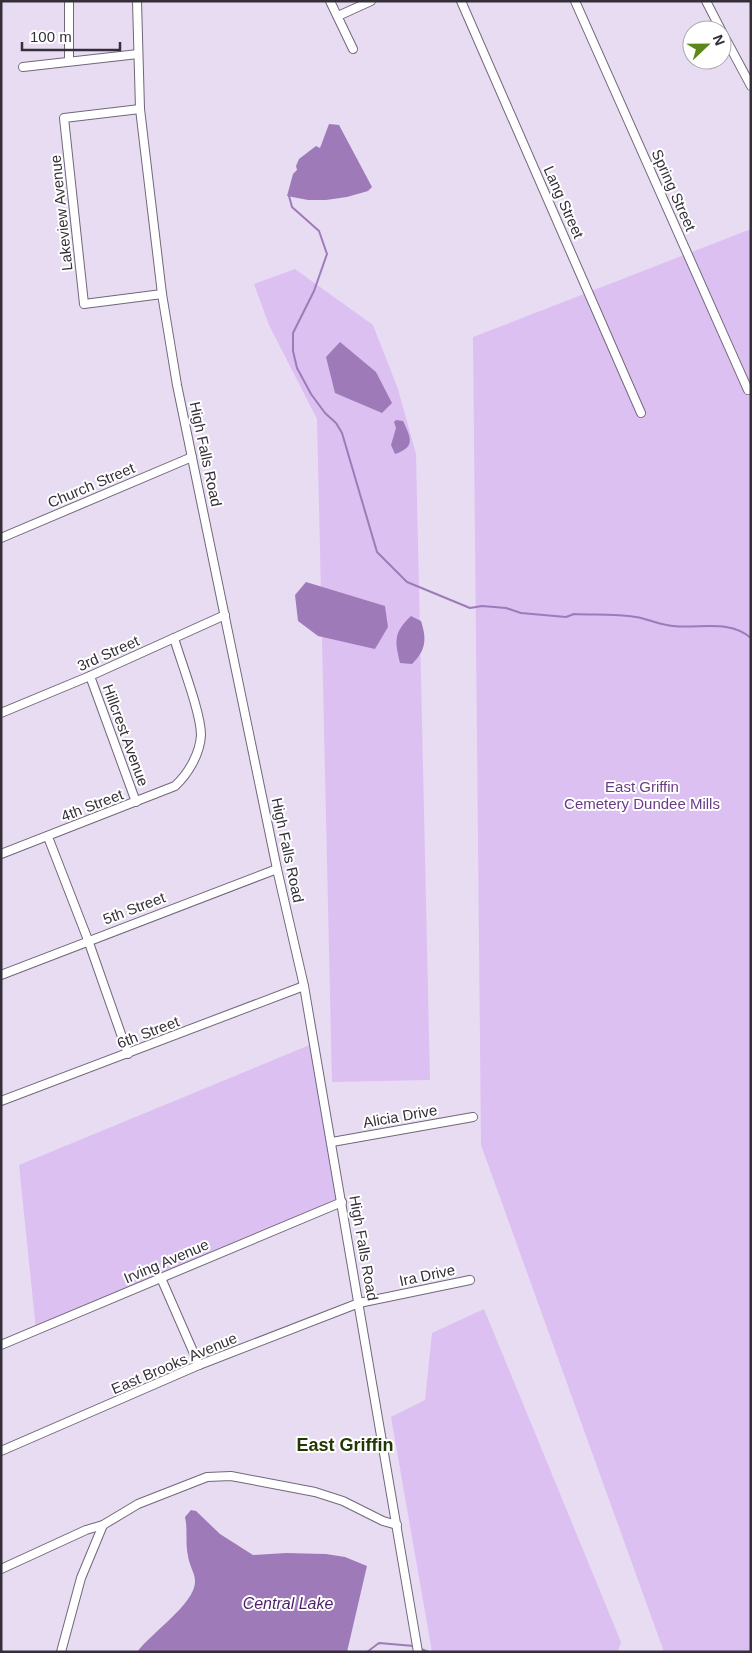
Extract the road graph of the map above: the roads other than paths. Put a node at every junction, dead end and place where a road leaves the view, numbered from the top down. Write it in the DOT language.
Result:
graph roads {
  1 [pos="69,1"];
  2 [pos="137,1"];
  3 [pos="330,1"];
  4 [pos="372,1"];
  5 [pos="461,1"];
  6 [pos="575,1"];
  7 [pos="706,1"];
  8 [pos="338,16"];
  9 [pos="716,20"];
  10 [pos="353,49"];
  11 [pos="732,51"];
  12 [pos="138,54"];
  13 [pos="69,60"];
  14 [pos="23,67"];
  15 [pos="751,86"];
  16 [pos="140,109"];
  17 [pos="162,294"];
  18 [pos="748,390"];
  19 [pos="641,413"];
  20 [pos="192,457"];
  21 [pos="1,538"];
  22 [pos="225,615"];
  23 [pos="174,638"];
  24 [pos="90,676"];
  25 [pos="1,713"];
  26 [pos="136,802"];
  27 [pos="48,836"];
  28 [pos="1,854"];
  29 [pos="277,869"];
  30 [pos="88,940"];
  31 [pos="1,974"];
  32 [pos="304,986"];
  33 [pos="128,1054"];
  34 [pos="1,1101"];
  35 [pos="473,1117"];
  36 [pos="332,1142"];
  37 [pos="342,1202"];
  38 [pos="161,1278"];
  39 [pos="470,1280"];
  40 [pos="359,1303"];
  41 [pos="1,1345"];
  42 [pos="199,1365"];
  43 [pos="1,1451"];
  44 [pos="103,1525"];
  45 [pos="397,1525"];
  46 [pos="1,1569"];
  47 [pos="61,1652"];
  48 [pos="418,1652"];
  1 -- 13 [label="street"];
  2 -- 12 [label="street, High Falls Road"];
  3 -- 8 [label="street"];
  4 -- 8 [label="street"];
  5 -- 19 [label="street, Lang Street"];
  6 -- 18 [label="street, Spring Street"];
  7 -- 9 [label="street"];
  8 -- 10 [label="street"];
  11 -- 15 [label="street"];
  12 -- 13 [label="street"];
  12 -- 16 [label="street, High Falls Road"];
  13 -- 14 [label="street"];
  16 -- 17 [label="street, High Falls Road"];
  16 -- 17 [label="street, Lakeview Avenue"];
  17 -- 20 [label="street, High Falls Road"];
  20 -- 21 [label="street, Church Street"];
  20 -- 22 [label="street, High Falls Road"];
  22 -- 23 [label="street, 3rd Street"];
  22 -- 29 [label="street, High Falls Road"];
  23 -- 24 [label="street, 3rd Street"];
  23 -- 26 [label="street, 4th Street"];
  24 -- 25 [label="street, 3rd Street"];
  24 -- 26 [label="street, Hillcrest Avenue"];
  26 -- 27 [label="street, 4th Street"];
  27 -- 28 [label="street, 4th Street"];
  27 -- 30 [label="street"];
  29 -- 30 [label="street, 5th Street"];
  29 -- 32 [label="street, High Falls Road"];
  30 -- 31 [label="street, 5th Street"];
  30 -- 33 [label="street"];
  32 -- 33 [label="street, 6th Street"];
  32 -- 36 [label="street, High Falls Road"];
  33 -- 34 [label="street, 6th Street"];
  35 -- 36 [label="street, Alicia Drive"];
  36 -- 37 [label="street, High Falls Road"];
  37 -- 38 [label="street, Irving Avenue"];
  37 -- 40 [label="street, High Falls Road"];
  38 -- 41 [label="street, Irving Avenue"];
  38 -- 42 [label="street"];
  39 -- 40 [label="street, Ira Drive"];
  40 -- 42 [label="street, East Brooks Avenue"];
  40 -- 45 [label="street, High Falls Road"];
  42 -- 43 [label="street, East Brooks Avenue"];
  44 -- 45 [label="street"];
  44 -- 46 [label="street"];
  44 -- 47 [label="street"];
  45 -- 48 [label="street, High Falls Road"];
}
